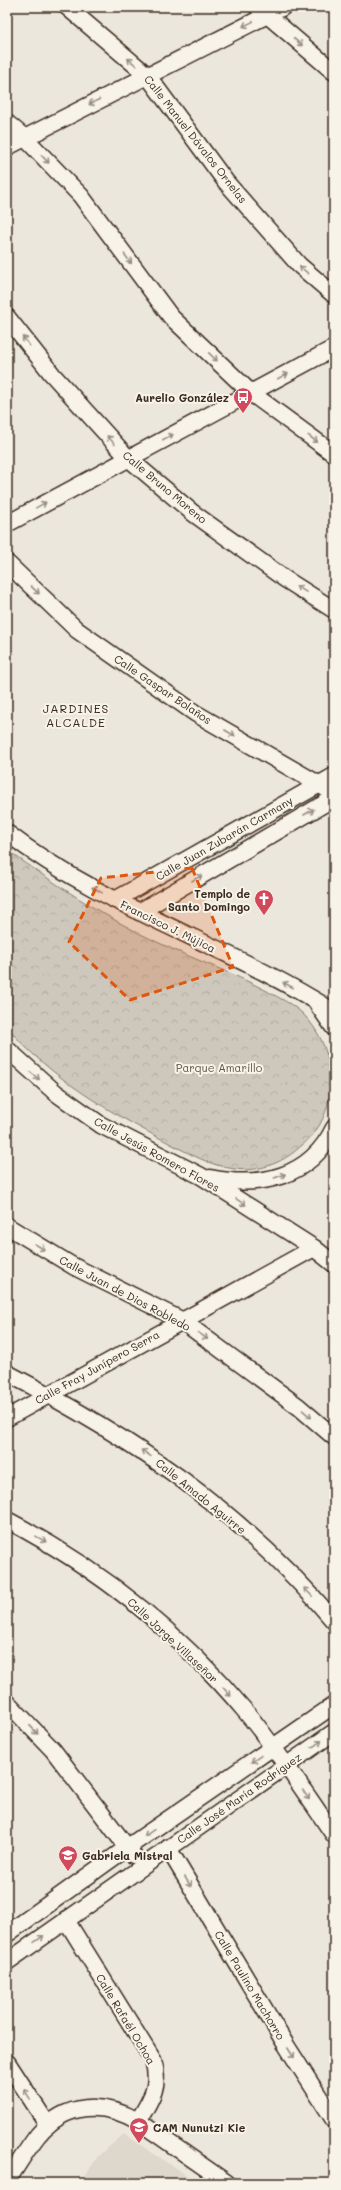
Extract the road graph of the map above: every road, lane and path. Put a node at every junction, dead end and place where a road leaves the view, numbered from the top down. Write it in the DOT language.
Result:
graph roads {
  1 [pos="68,7"];
  2 [pos="283,7"];
  3 [pos="263,11"];
  4 [pos="334,72"];
  5 [pos="147,75"];
  6 [pos="7,123"];
  7 [pos="25,138"];
  8 [pos="7,147"];
  9 [pos="334,295"];
  10 [pos="7,317"];
  11 [pos="334,348"];
  12 [pos="250,393"];
  13 [pos="334,454"];
  14 [pos="128,458"];
  15 [pos="7,524"];
  16 [pos="7,563"];
  17 [pos="334,610"];
  18 [pos="334,776"];
  19 [pos="319,784"];
  20 [pos="334,792"];
  21 [pos="334,798"];
  22 [pos="7,832"];
  23 [pos="115,900"];
  24 [pos="139,912"];
  25 [pos="312,998"];
  26 [pos="334,1012"];
  27 [pos="334,1028"];
  28 [pos="7,1049"];
  29 [pos="334,1128"];
  30 [pos="201,1176"];
  31 [pos="7,1226"];
  32 [pos="314,1248"];
  33 [pos="334,1264"];
  34 [pos="181,1320"];
  35 [pos="7,1373"];
  36 [pos="48,1395"];
  37 [pos="7,1418"];
  38 [pos="334,1437"];
  39 [pos="7,1520"];
  40 [pos="334,1621"];
  41 [pos="7,1702"];
  42 [pos="334,1705"];
  43 [pos="334,1732"];
  44 [pos="273,1747"];
  45 [pos="286,1765"];
  46 [pos="334,1835"];
  47 [pos="128,1847"];
  48 [pos="168,1848"];
  49 [pos="142,1867"];
  50 [pos="66,1920"];
  51 [pos="7,1934"];
  52 [pos="7,1962"];
  53 [pos="7,2062"];
  54 [pos="334,2120"];
  55 [pos="138,2121"];
  56 [pos="48,2126"];
  57 [pos="7,2181"];
  58 [pos="227,2183"];
  5 -- 1 [label="street, Calle Manuel Dávalos Ornelas, one-way"];
  2 -- 3 [label="street"];
  3 -- 4 [label="street, one-way"];
  3 -- 5 [label="street, one-way"];
  5 -- 7 [label="street, one-way"];
  9 -- 5 [label="street, Calle Manuel Dávalos Ornelas, one-way"];
  6 -- 7 [label="street"];
  7 -- 8 [label="street"];
  7 -- 12 [label="street, one-way"];
  14 -- 10 [label="street, Calle Bruno Moreno, one-way"];
  12 -- 11 [label="street, one-way"];
  12 -- 13 [label="street, one-way"];
  14 -- 12 [label="street, one-way"];
  15 -- 14 [label="street, one-way"];
  17 -- 14 [label="street, Calle Bruno Moreno, one-way"];
  16 -- 19 [label="street, Calle Gaspar Bolaños, one-way"];
  18 -- 19 [label="street, Calle Juan Zubarán Carmany"];
  19 -- 20 [label="street, Calle Gaspar Bolaños"];
  19 -- 23 [label="street, Calle Juan Zubarán Carmany"];
  24 -- 21 [label="street, Calle Juan Zubarán Carmany, one-way"];
  23 -- 22 [label="street, Francisco J. Mújica, one-way"];
  23 -- 24 [label="street, Francisco J. Mújica"];
  25 -- 24 [label="street, Francisco J. Mújica, one-way"];
  25 -- 26 [label="street, Francisco J. Mújica"];
  25 -- 27 [label="street"];
  28 -- 30 [label="street, Calle Jesús Romero Flores, one-way"];
  30 -- 29 [label="street, one-way"];
  30 -- 32 [label="street, Calle Jesús Romero Flores, one-way"];
  31 -- 34 [label="street, Calle Juan de Dios Robledo, one-way"];
  32 -- 33 [label="street, Calle Jesús Romero Flores"];
  32 -- 34 [label="street, Calle Fray Junípero Serra"];
  34 -- 36 [label="street, Calle Fray Junípero Serra"];
  34 -- 38 [label="street, Calle Juan de Dios Robledo, one-way"];
  35 -- 36 [label="street, Calle Amado Aguirre"];
  36 -- 37 [label="street, Calle Fray Junípero Serra"];
  40 -- 36 [label="street, Calle Amado Aguirre, one-way"];
  39 -- 44 [label="street, Calle Jorge Villaseñor, one-way"];
  41 -- 47 [label="street, one-way"];
  42 -- 44 [label="street, Calle José María Rodríguez"];
  45 -- 43 [label="street, Calle José María Rodríguez, one-way"];
  44 -- 45 [label="street, Calle Jorge Villaseñor"];
  44 -- 47 [label="street, Calle José María Rodríguez, one-way"];
  45 -- 46 [label="street, Calle Jorge Villaseñor, one-way"];
  45 -- 48 [label="street, Calle José María Rodríguez"];
  47 -- 49 [label="street"];
  47 -- 51 [label="street, Calle José María Rodríguez"];
  48 -- 49 [label="street, Calle José María Rodríguez"];
  48 -- 54 [label="street, Calle Paulino Machorro, one-way"];
  49 -- 50 [label="street, Calle José María Rodríguez"];
  52 -- 50 [label="street, Calle José María Rodríguez, one-way"];
  50 -- 55 [label="street, Calle Rafaél Ochoa"];
  56 -- 53 [label="street, one-way"];
  55 -- 56 [label="street"];
  55 -- 58 [label="street"];
  56 -- 57 [label="street"];
}
